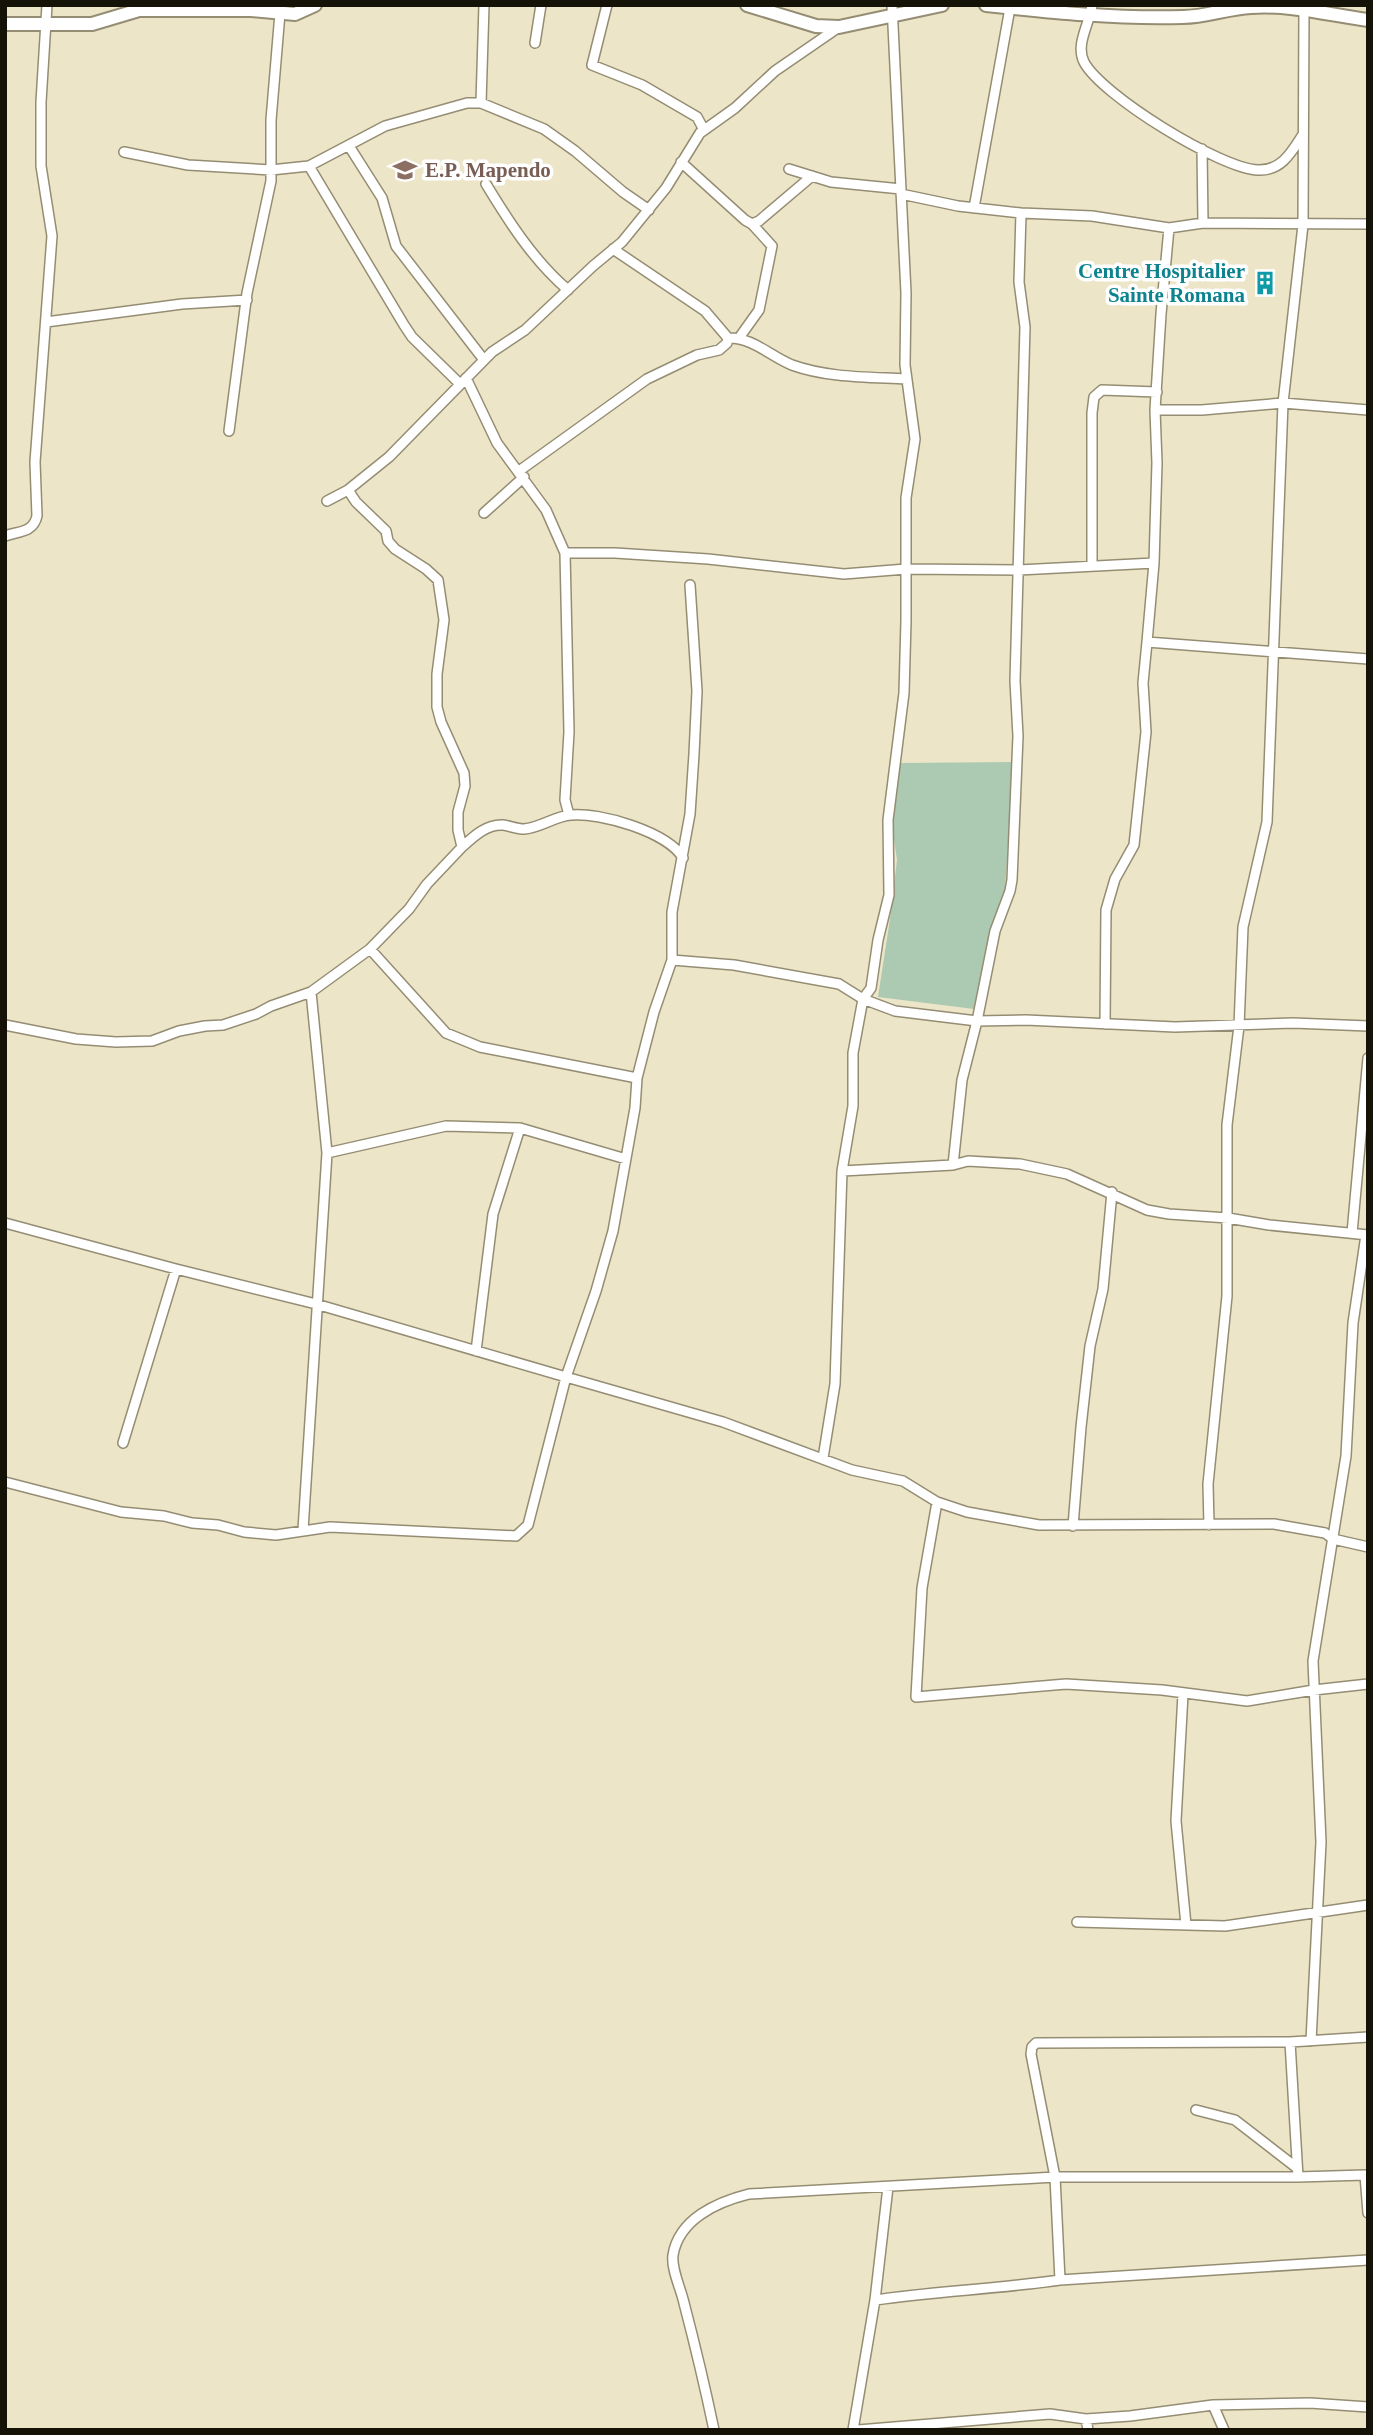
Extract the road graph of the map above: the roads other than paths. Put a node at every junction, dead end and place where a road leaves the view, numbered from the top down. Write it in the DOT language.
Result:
graph roads {
  1 [pos="47,5"];
  2 [pos="315,5"];
  3 [pos="484,5"];
  4 [pos="541,5"];
  5 [pos="607,5"];
  6 [pos="747,5"];
  7 [pos="942,5"];
  8 [pos="986,5"];
  9 [pos="229,7"];
  10 [pos="139,8"];
  11 [pos="1010,8"];
  12 [pos="1304,8"];
  13 [pos="892,11"];
  14 [pos="1092,11"];
  15 [pos="281,13"];
  16 [pos="1368,20"];
  17 [pos="5,24"];
  18 [pos="47,24"];
  19 [pos="839,27"];
  20 [pos="535,43"];
  21 [pos="481,103"];
  22 [pos="704,130"];
  23 [pos="1303,135"];
  24 [pos="349,146"];
  25 [pos="1202,149"];
  26 [pos="124,152"];
  27 [pos="681,162"];
  28 [pos="309,166"];
  29 [pos="789,169"];
  30 [pos="271,170"];
  31 [pos="812,176"];
  32 [pos="486,184"];
  33 [pos="901,191"];
  34 [pos="974,208"];
  35 [pos="649,210"];
  36 [pos="1021,213"];
  37 [pos="752,223"];
  38 [pos="1203,223"];
  39 [pos="1368,224"];
  40 [pos="1303,225"];
  41 [pos="1170,228"];
  42 [pos="614,249"];
  43 [pos="568,290"];
  44 [pos="247,300"];
  45 [pos="46,322"];
  46 [pos="728,338"];
  47 [pos="739,338"];
  48 [pos="484,360"];
  49 [pos="906,379"];
  50 [pos="463,381"];
  51 [pos="1157,392"];
  52 [pos="1283,403"];
  53 [pos="1155,410"];
  54 [pos="1368,410"];
  55 [pos="229,431"];
  56 [pos="521,474"];
  57 [pos="348,490"];
  58 [pos="327,500"];
  59 [pos="484,513"];
  60 [pos="5,536"];
  61 [pos="565,553"];
  62 [pos="1154,563"];
  63 [pos="1091,566"];
  64 [pos="906,569"];
  65 [pos="1019,570"];
  66 [pos="690,585"];
  67 [pos="1147,642"];
  68 [pos="1272,650"];
  69 [pos="1368,659"];
  70 [pos="569,815"];
  71 [pos="462,847"];
  72 [pos="682,858"];
  73 [pos="370,949"];
  74 [pos="673,960"];
  75 [pos="311,992"];
  76 [pos="863,999"];
  77 [pos="977,1021"];
  78 [pos="1105,1024"];
  79 [pos="5,1025"];
  80 [pos="1238,1026"];
  81 [pos="1368,1026"];
  82 [pos="1368,1058"];
  83 [pos="637,1078"];
  84 [pos="520,1128"];
  85 [pos="327,1153"];
  86 [pos="626,1159"];
  87 [pos="953,1165"];
  88 [pos="842,1171"];
  89 [pos="1112,1192"];
  90 [pos="1228,1218"];
  91 [pos="5,1223"];
  92 [pos="1352,1233"];
  93 [pos="1367,1234"];
  94 [pos="176,1269"];
  95 [pos="316,1304"];
  96 [pos="476,1351"];
  97 [pos="566,1377"];
  98 [pos="123,1443"];
  99 [pos="824,1458"];
  100 [pos="5,1482"];
  101 [pos="937,1502"];
  102 [pos="1209,1525"];
  103 [pos="1073,1526"];
  104 [pos="303,1530"];
  105 [pos="1334,1539"];
  106 [pos="1368,1547"];
  107 [pos="1368,1684"];
  108 [pos="1314,1690"];
  109 [pos="1183,1694"];
  110 [pos="1368,1905"];
  111 [pos="1318,1912"];
  112 [pos="1077,1922"];
  113 [pos="1186,1925"];
  114 [pos="1368,2037"];
  115 [pos="1311,2041"];
  116 [pos="1290,2042"];
  117 [pos="1196,2110"];
  118 [pos="1298,2173"];
  119 [pos="1366,2175"];
  120 [pos="1055,2177"];
  121 [pos="888,2187"];
  122 [pos="1368,2213"];
  123 [pos="1368,2260"];
  124 [pos="1060,2280"];
  125 [pos="875,2300"];
  126 [pos="1213,2405"];
  127 [pos="1368,2407"];
  128 [pos="1086,2418"];
  129 [pos="714,2430"];
  130 [pos="856,2430"];
  131 [pos="1088,2430"];
  132 [pos="1224,2430"];
  1 -- 18 [label="street"];
  2 -- 15 [label="street"];
  3 -- 21 [label="street"];
  4 -- 20 [label="street"];
  5 -- 22 [label="street"];
  6 -- 19 [label="street"];
  7 -- 13 [label="street"];
  8 -- 11 [label="street"];
  9 -- 10 [label="street"];
  9 -- 15 [label="street"];
  10 -- 18 [label="street"];
  11 -- 14 [label="street"];
  11 -- 34 [label="street"];
  12 -- 14 [label="street"];
  12 -- 16 [label="street"];
  12 -- 23 [label="street"];
  13 -- 19 [label="street"];
  13 -- 33 [label="street"];
  14 -- 25 [label="street"];
  15 -- 30 [label="street"];
  17 -- 18 [label="street"];
  18 -- 45 [label="street"];
  19 -- 22 [label="street"];
  21 -- 24 [label="street"];
  21 -- 35 [label="street"];
  22 -- 27 [label="street"];
  23 -- 25 [label="street"];
  23 -- 40 [label="street"];
  24 -- 28 [label="street"];
  24 -- 48 [label="street"];
  25 -- 38 [label="street"];
  26 -- 30 [label="street"];
  27 -- 35 [label="street"];
  27 -- 37 [label="street"];
  28 -- 30 [label="street"];
  28 -- 50 [label="street"];
  29 -- 31 [label="street"];
  30 -- 44 [label="street"];
  31 -- 33 [label="street"];
  31 -- 37 [label="street"];
  32 -- 43 [label="street"];
  33 -- 34 [label="street"];
  33 -- 49 [label="street"];
  34 -- 36 [label="street"];
  35 -- 42 [label="street"];
  36 -- 41 [label="street"];
  36 -- 65 [label="street"];
  37 -- 47 [label="street"];
  38 -- 40 [label="street"];
  38 -- 41 [label="street"];
  39 -- 40 [label="street"];
  40 -- 52 [label="street"];
  41 -- 51 [label="street"];
  42 -- 43 [label="street"];
  42 -- 46 [label="street"];
  43 -- 48 [label="street"];
  44 -- 45 [label="street"];
  44 -- 55 [label="street"];
  45 -- 60 [label="street"];
  46 -- 47 [label="street"];
  46 -- 56 [label="street"];
  47 -- 49 [label="street"];
  48 -- 50 [label="street"];
  49 -- 64 [label="street"];
  50 -- 56 [label="street"];
  50 -- 57 [label="street"];
  51 -- 53 [label="street"];
  51 -- 63 [label="street"];
  52 -- 53 [label="street"];
  52 -- 54 [label="street"];
  52 -- 68 [label="street"];
  53 -- 62 [label="street"];
  56 -- 59 [label="street"];
  56 -- 61 [label="street"];
  57 -- 58 [label="street"];
  57 -- 71 [label="street"];
  61 -- 64 [label="street"];
  61 -- 70 [label="street"];
  62 -- 63 [label="street"];
  62 -- 67 [label="street"];
  63 -- 65 [label="street"];
  64 -- 65 [label="street"];
  64 -- 76 [label="street"];
  65 -- 77 [label="street"];
  66 -- 72 [label="street"];
  67 -- 68 [label="street"];
  67 -- 78 [label="street"];
  68 -- 69 [label="street"];
  68 -- 80 [label="street"];
  70 -- 71 [label="street"];
  70 -- 72 [label="street"];
  71 -- 73 [label="street"];
  72 -- 74 [label="street"];
  73 -- 75 [label="street"];
  73 -- 83 [label="street"];
  74 -- 76 [label="street"];
  74 -- 83 [label="street"];
  75 -- 79 [label="street"];
  75 -- 85 [label="street"];
  76 -- 77 [label="street"];
  76 -- 88 [label="street"];
  77 -- 78 [label="street"];
  77 -- 87 [label="street"];
  78 -- 80 [label="street"];
  80 -- 81 [label="street"];
  80 -- 90 [label="street"];
  82 -- 92 [label="street"];
  83 -- 86 [label="street"];
  84 -- 85 [label="street"];
  84 -- 86 [label="street"];
  84 -- 96 [label="street"];
  85 -- 95 [label="street"];
  86 -- 97 [label="street"];
  87 -- 88 [label="street"];
  87 -- 89 [label="street"];
  88 -- 99 [label="street"];
  89 -- 90 [label="street"];
  89 -- 103 [label="street"];
  90 -- 92 [label="street"];
  90 -- 102 [label="street"];
  91 -- 94 [label="street"];
  92 -- 93 [label="street"];
  93 -- 105 [label="street"];
  94 -- 95 [label="street"];
  94 -- 98 [label="street"];
  95 -- 96 [label="street"];
  95 -- 104 [label="street"];
  96 -- 97 [label="street"];
  97 -- 99 [label="street"];
  97 -- 104 [label="street"];
  99 -- 101 [label="street"];
  100 -- 104 [label="street"];
  101 -- 103 [label="street"];
  101 -- 109 [label="street"];
  102 -- 103 [label="street"];
  102 -- 105 [label="street"];
  105 -- 106 [label="street"];
  105 -- 108 [label="street"];
  107 -- 108 [label="street"];
  108 -- 109 [label="street"];
  108 -- 111 [label="street"];
  109 -- 113 [label="street"];
  110 -- 111 [label="street"];
  111 -- 113 [label="street"];
  111 -- 115 [label="street"];
  112 -- 113 [label="street"];
  114 -- 115 [label="street"];
  115 -- 116 [label="street"];
  116 -- 118 [label="street"];
  116 -- 120 [label="street"];
  117 -- 118 [label="street"];
  118 -- 119 [label="street"];
  118 -- 120 [label="street"];
  119 -- 122 [label="street"];
  120 -- 121 [label="street"];
  120 -- 124 [label="street"];
  121 -- 125 [label="street"];
  121 -- 129 [label="street"];
  123 -- 124 [label="street"];
  124 -- 125 [label="street"];
  125 -- 130 [label="street"];
  126 -- 127 [label="street"];
  126 -- 128 [label="street"];
  126 -- 132 [label="street"];
  128 -- 130 [label="street"];
  128 -- 131 [label="street"];
}
